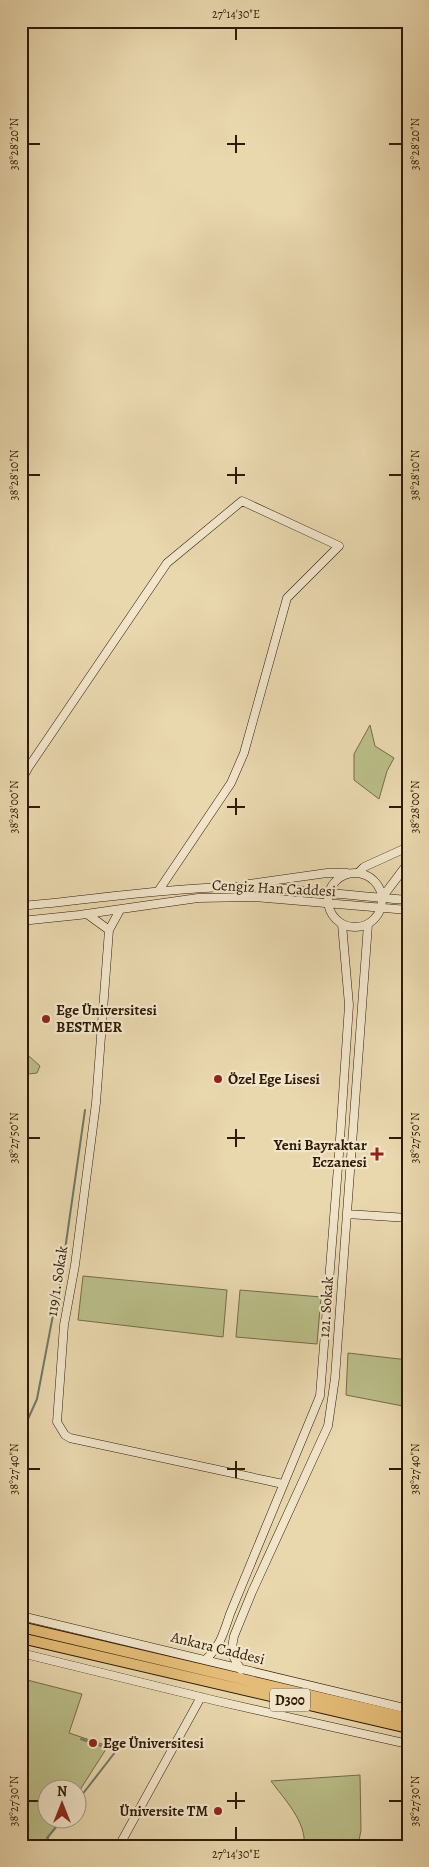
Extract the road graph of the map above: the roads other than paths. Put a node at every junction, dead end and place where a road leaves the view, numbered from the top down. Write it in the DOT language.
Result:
graph roads {
  1 [pos="21,781"];
  2 [pos="408,847"];
  3 [pos="407,864"];
  4 [pos="408,872"];
  5 [pos="348,873"];
  6 [pos="358,873"];
  7 [pos="227,887"];
  8 [pos="159,890"];
  9 [pos="328,892"];
  10 [pos="382,896"];
  11 [pos="408,900"];
  12 [pos="327,903"];
  13 [pos="21,906"];
  14 [pos="381,908"];
  15 [pos="120,910"];
  16 [pos="408,910"];
  17 [pos="87,914"];
  18 [pos="21,921"];
  19 [pos="342,924"];
  20 [pos="368,924"];
  21 [pos="110,930"];
  22 [pos="347,1214"];
  23 [pos="408,1218"];
  24 [pos="283,1484"];
  25 [pos="21,1616"];
  26 [pos="21,1626"];
  27 [pos="21,1638"];
  28 [pos="21,1653"];
  29 [pos="205,1660"];
  30 [pos="241,1670"];
  31 [pos="201,1697"];
  32 [pos="408,1709"];
  33 [pos="408,1718"];
  34 [pos="408,1728"];
  35 [pos="408,1744"];
  36 [pos="119,1846"];
  1 -- 8 [label="street"];
  2 -- 6 [label="street"];
  3 -- 4 [label="street"];
  3 -- 10 [label="street"];
  5 -- 6 [label="street"];
  5 -- 7 [label="street"];
  5 -- 9 [label="street"];
  6 -- 10 [label="street"];
  7 -- 8 [label="street, Cengiz Han Caddesi"];
  7 -- 9 [label="street, Cengiz Han Caddesi"];
  8 -- 13 [label="street, Cengiz Han Caddesi"];
  9 -- 10 [label="street, Cengiz Han Caddesi"];
  9 -- 12 [label="street"];
  10 -- 11 [label="street, Cengiz Han Caddesi"];
  10 -- 14 [label="street"];
  12 -- 14 [label="street, Cengiz Han Caddesi"];
  12 -- 15 [label="street, Cengiz Han Caddesi"];
  12 -- 19 [label="street"];
  14 -- 16 [label="street, Cengiz Han Caddesi"];
  14 -- 20 [label="street"];
  15 -- 17 [label="street, Cengiz Han Caddesi"];
  15 -- 21 [label="street, 119/1. Sokak"];
  17 -- 18 [label="street, Cengiz Han Caddesi"];
  17 -- 21 [label="street"];
  19 -- 20 [label="street"];
  19 -- 24 [label="street, 121. Sokak"];
  20 -- 22 [label="street, 121. Sokak"];
  21 -- 24 [label="street, 119/1. Sokak"];
  22 -- 23 [label="street"];
  22 -- 30 [label="street, 121. Sokak"];
  24 -- 29 [label="street, 121. Sokak"];
  25 -- 29 [label="street, Ankara Caddesi"];
  26 -- 33 [label="highway, Ankara Caddesi / D300"];
  27 -- 34 [label="highway, D300"];
  28 -- 31 [label="street"];
  29 -- 30 [label="street, Ankara Caddesi"];
  30 -- 32 [label="street, Ankara Caddesi"];
  31 -- 35 [label="street"];
  31 -- 36 [label="street"];
}
